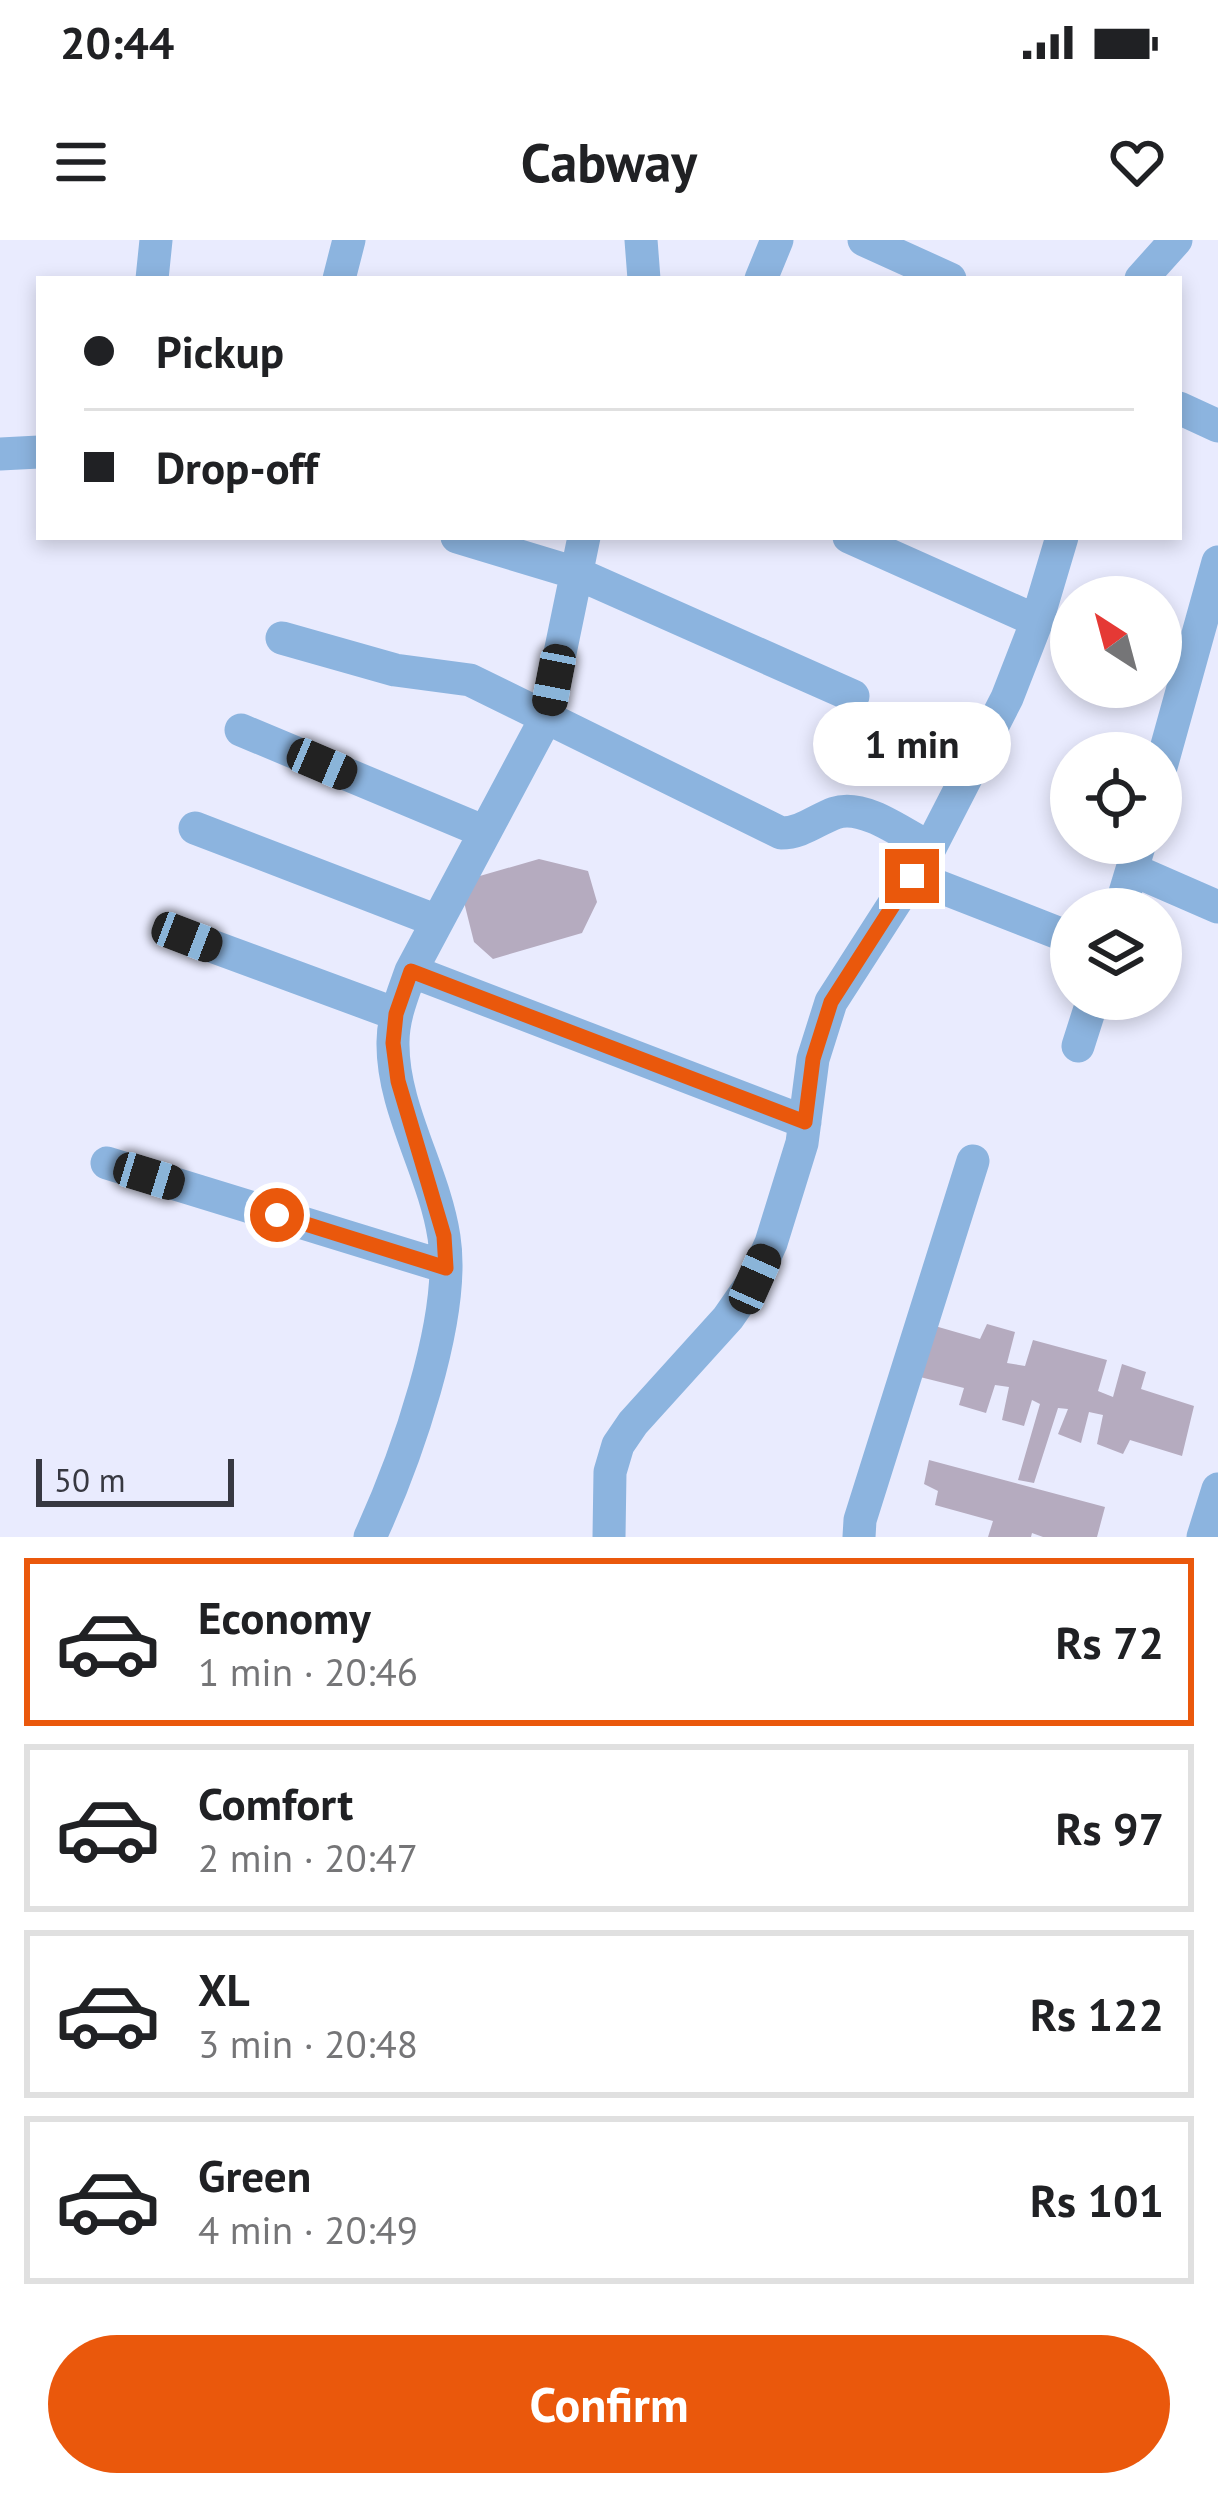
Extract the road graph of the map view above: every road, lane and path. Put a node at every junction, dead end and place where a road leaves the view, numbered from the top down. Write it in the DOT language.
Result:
graph roads {
  1 [pos="156,240"];
  2 [pos="349,240"];
  3 [pos="641,240"];
  4 [pos="777,240"];
  5 [pos="864,240"];
  6 [pos="1176,240"];
  7 [pos="152,276"];
  8 [pos="340,276"];
  9 [pos="644,276"];
  10 [pos="761,276"];
  11 [pos="943,276"];
  12 [pos="1144,276"];
  13 [pos="1182,409"];
  14 [pos="1218,426"];
  15 [pos="36,452"];
  16 [pos="0,454"];
  17 [pos="467,540"];
  18 [pos="583,540"];
  19 [pos="856,540"];
  20 [pos="1061,540"];
  21 [pos="1217,570"];
  22 [pos="576,573"];
  23 [pos="1037,621"];
  24 [pos="282,638"];
  25 [pos="853,696"];
  26 [pos="547,716"];
  27 [pos="241,730"];
  28 [pos="1171,732"];
  29 [pos="195,828"];
  30 [pos="484,832"];
  31 [pos="921,862"];
  32 [pos="1149,864"];
  33 [pos="1218,907"];
  34 [pos="437,921"];
  35 [pos="1050,927"];
  36 [pos="187,937"];
  37 [pos="411,971"];
  38 [pos="396,1014"];
  39 [pos="1086,1020"];
  40 [pos="1078,1046"];
  41 [pos="805,1122"];
  42 [pos="973,1161"];
  43 [pos="107,1163"];
  44 [pos="446,1268"];
  45 [pos="1218,1489"];
  46 [pos="370,1537"];
  47 [pos="609,1537"];
  48 [pos="859,1537"];
  49 [pos="1203,1537"];
  1 -- 7 [label="street"];
  2 -- 8 [label="street"];
  3 -- 9 [label="street"];
  4 -- 10 [label="street"];
  5 -- 11 [label="street"];
  6 -- 12 [label="street"];
  13 -- 14 [label="street"];
  15 -- 16 [label="street"];
  17 -- 22 [label="street"];
  18 -- 22 [label="street"];
  19 -- 23 [label="street"];
  20 -- 23 [label="street"];
  21 -- 28 [label="street"];
  22 -- 25 [label="street"];
  22 -- 26 [label="street"];
  23 -- 31 [label="street"];
  24 -- 26 [label="street"];
  26 -- 30 [label="street"];
  26 -- 31 [label="street"];
  27 -- 30 [label="street"];
  29 -- 34 [label="street"];
  30 -- 34 [label="street"];
  31 -- 35 [label="street"];
  31 -- 41 [label="street"];
  32 -- 33 [label="street"];
  34 -- 37 [label="street"];
  36 -- 38 [label="street"];
  37 -- 38 [label="street"];
  37 -- 41 [label="street"];
  38 -- 44 [label="street"];
  39 -- 40 [label="street"];
  41 -- 47 [label="street"];
  42 -- 48 [label="street"];
  43 -- 44 [label="street"];
  44 -- 46 [label="street"];
  45 -- 49 [label="street"];
}
